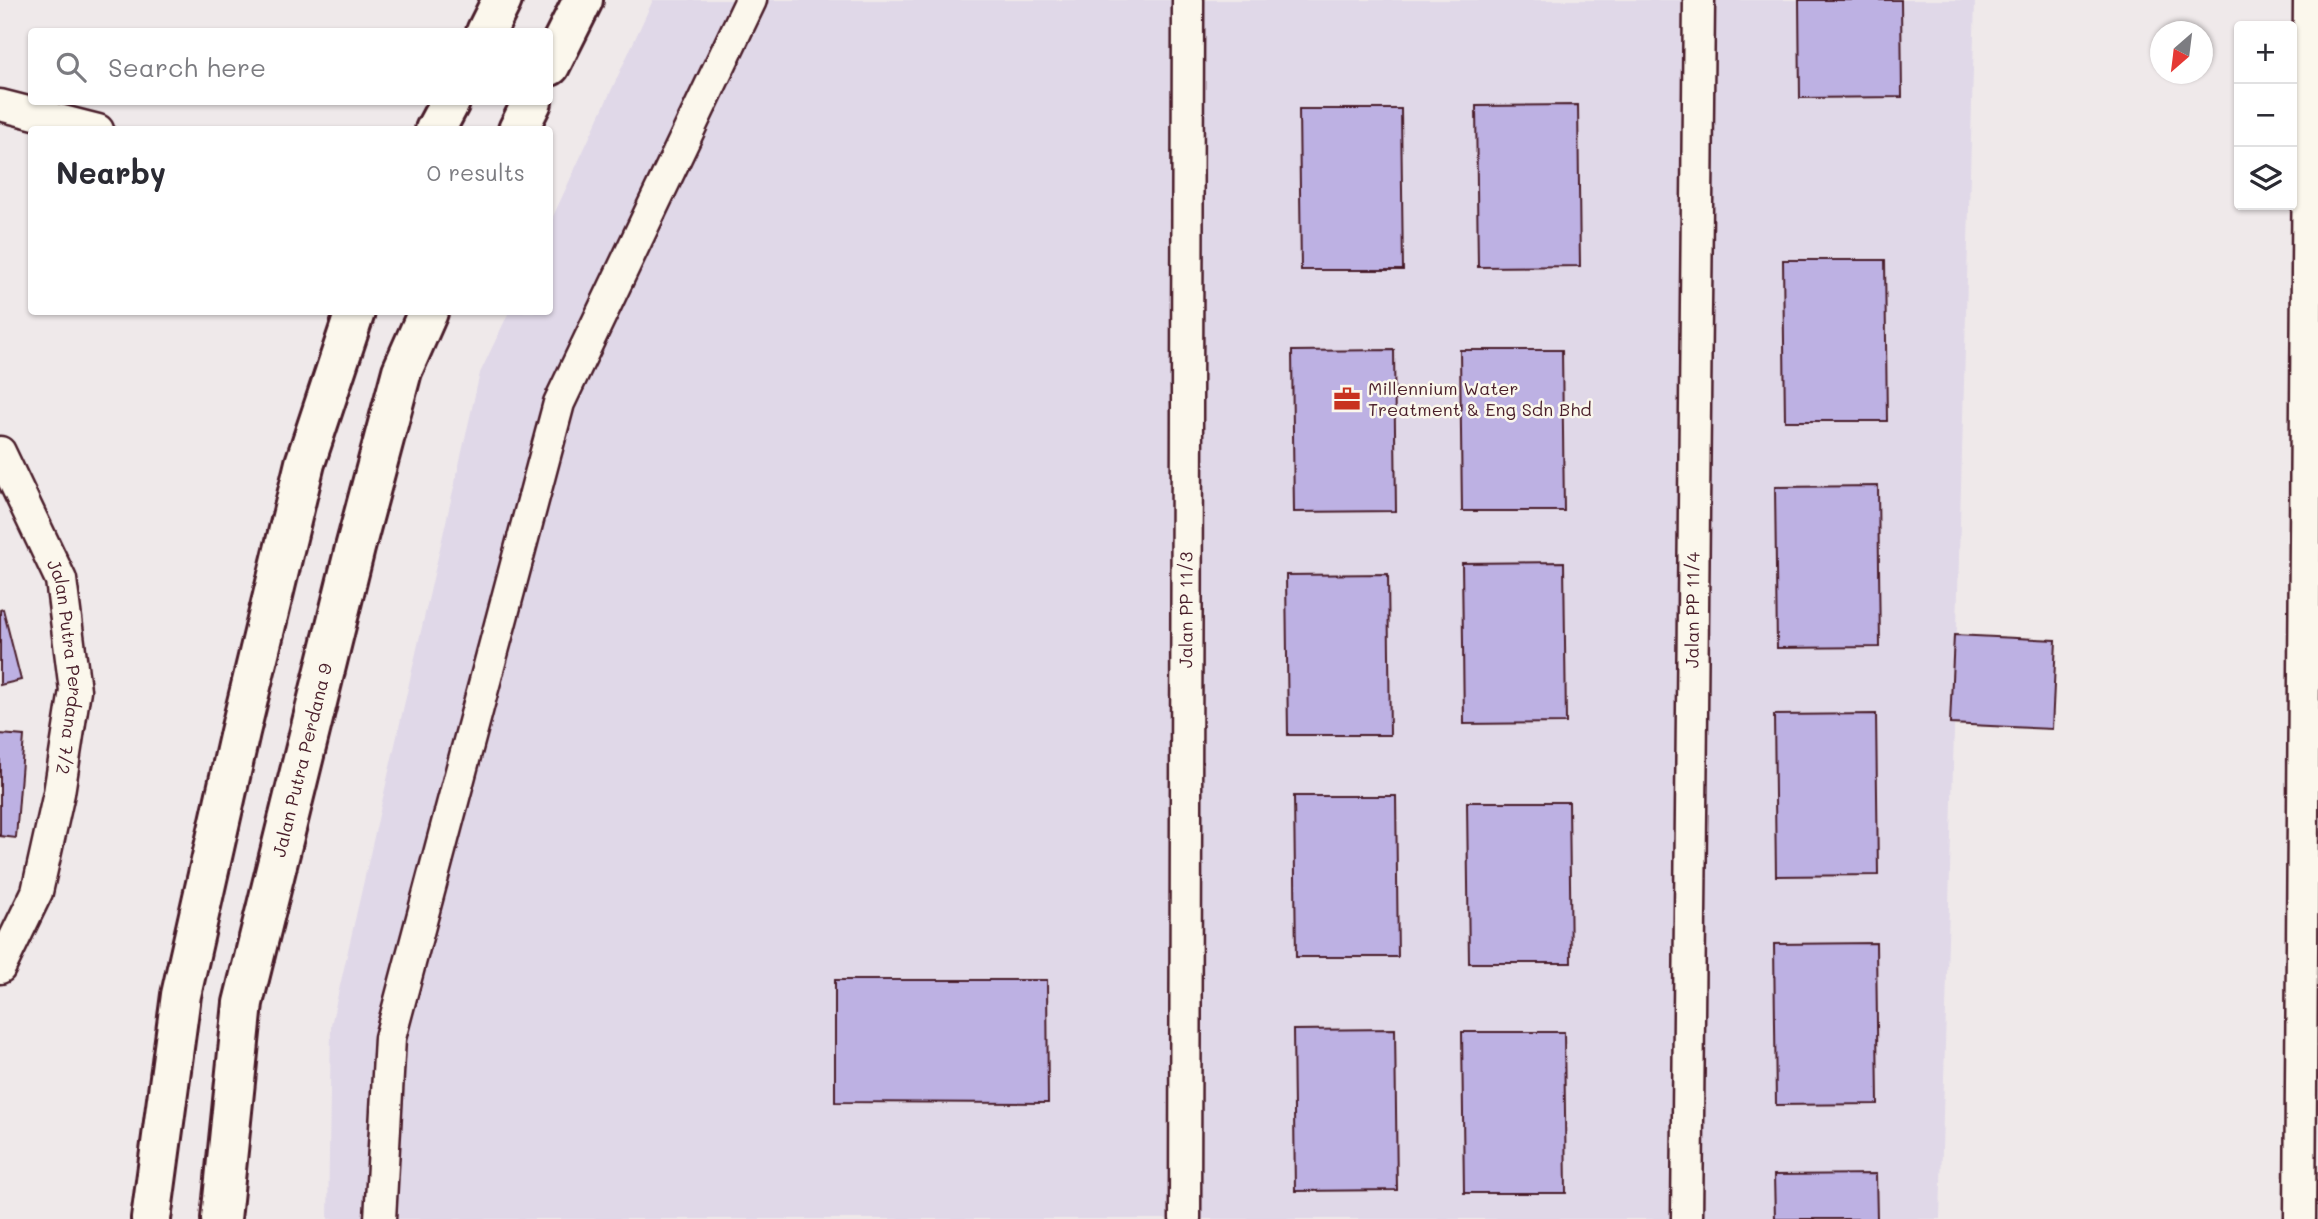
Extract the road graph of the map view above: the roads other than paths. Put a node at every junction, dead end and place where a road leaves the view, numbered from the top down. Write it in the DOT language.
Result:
graph roads {
  1 [pos="502,0"];
  2 [pos="583,0"];
  3 [pos="751,0"];
  4 [pos="1188,0"];
  5 [pos="1699,0"];
  6 [pos="2309,0"];
  7 [pos="488,28"];
  8 [pos="553,60"];
  9 [pos="0,105"];
  10 [pos="448,105"];
  11 [pos="530,105"];
  12 [pos="82,126"];
  13 [pos="437,126"];
  14 [pos="520,126"];
  15 [pos="331,315"];
  16 [pos="354,315"];
  17 [pos="427,315"];
  18 [pos="341,349"];
  19 [pos="0,452"];
  20 [pos="0,968"];
  21 [pos="151,1219"];
  22 [pos="221,1219"];
  23 [pos="380,1219"];
  24 [pos="1185,1219"];
  25 [pos="1687,1219"];
  26 [pos="2300,1219"];
  1 -- 7 [label="street"];
  2 -- 8 [label="street"];
  3 -- 23 [label="street"];
  4 -- 24 [label="street, Jalan PP 11/3"];
  5 -- 25 [label="street, Jalan PP 11/4"];
  6 -- 26 [label="street"];
  9 -- 12 [label="street"];
  10 -- 13 [label="street"];
  11 -- 14 [label="street"];
  15 -- 18 [label="street"];
  16 -- 18 [label="street"];
  17 -- 22 [label="street, Jalan Putra Perdana 9"];
  18 -- 21 [label="street"];
  19 -- 20 [label="street, Jalan Putra Perdana 7/2"];
}
